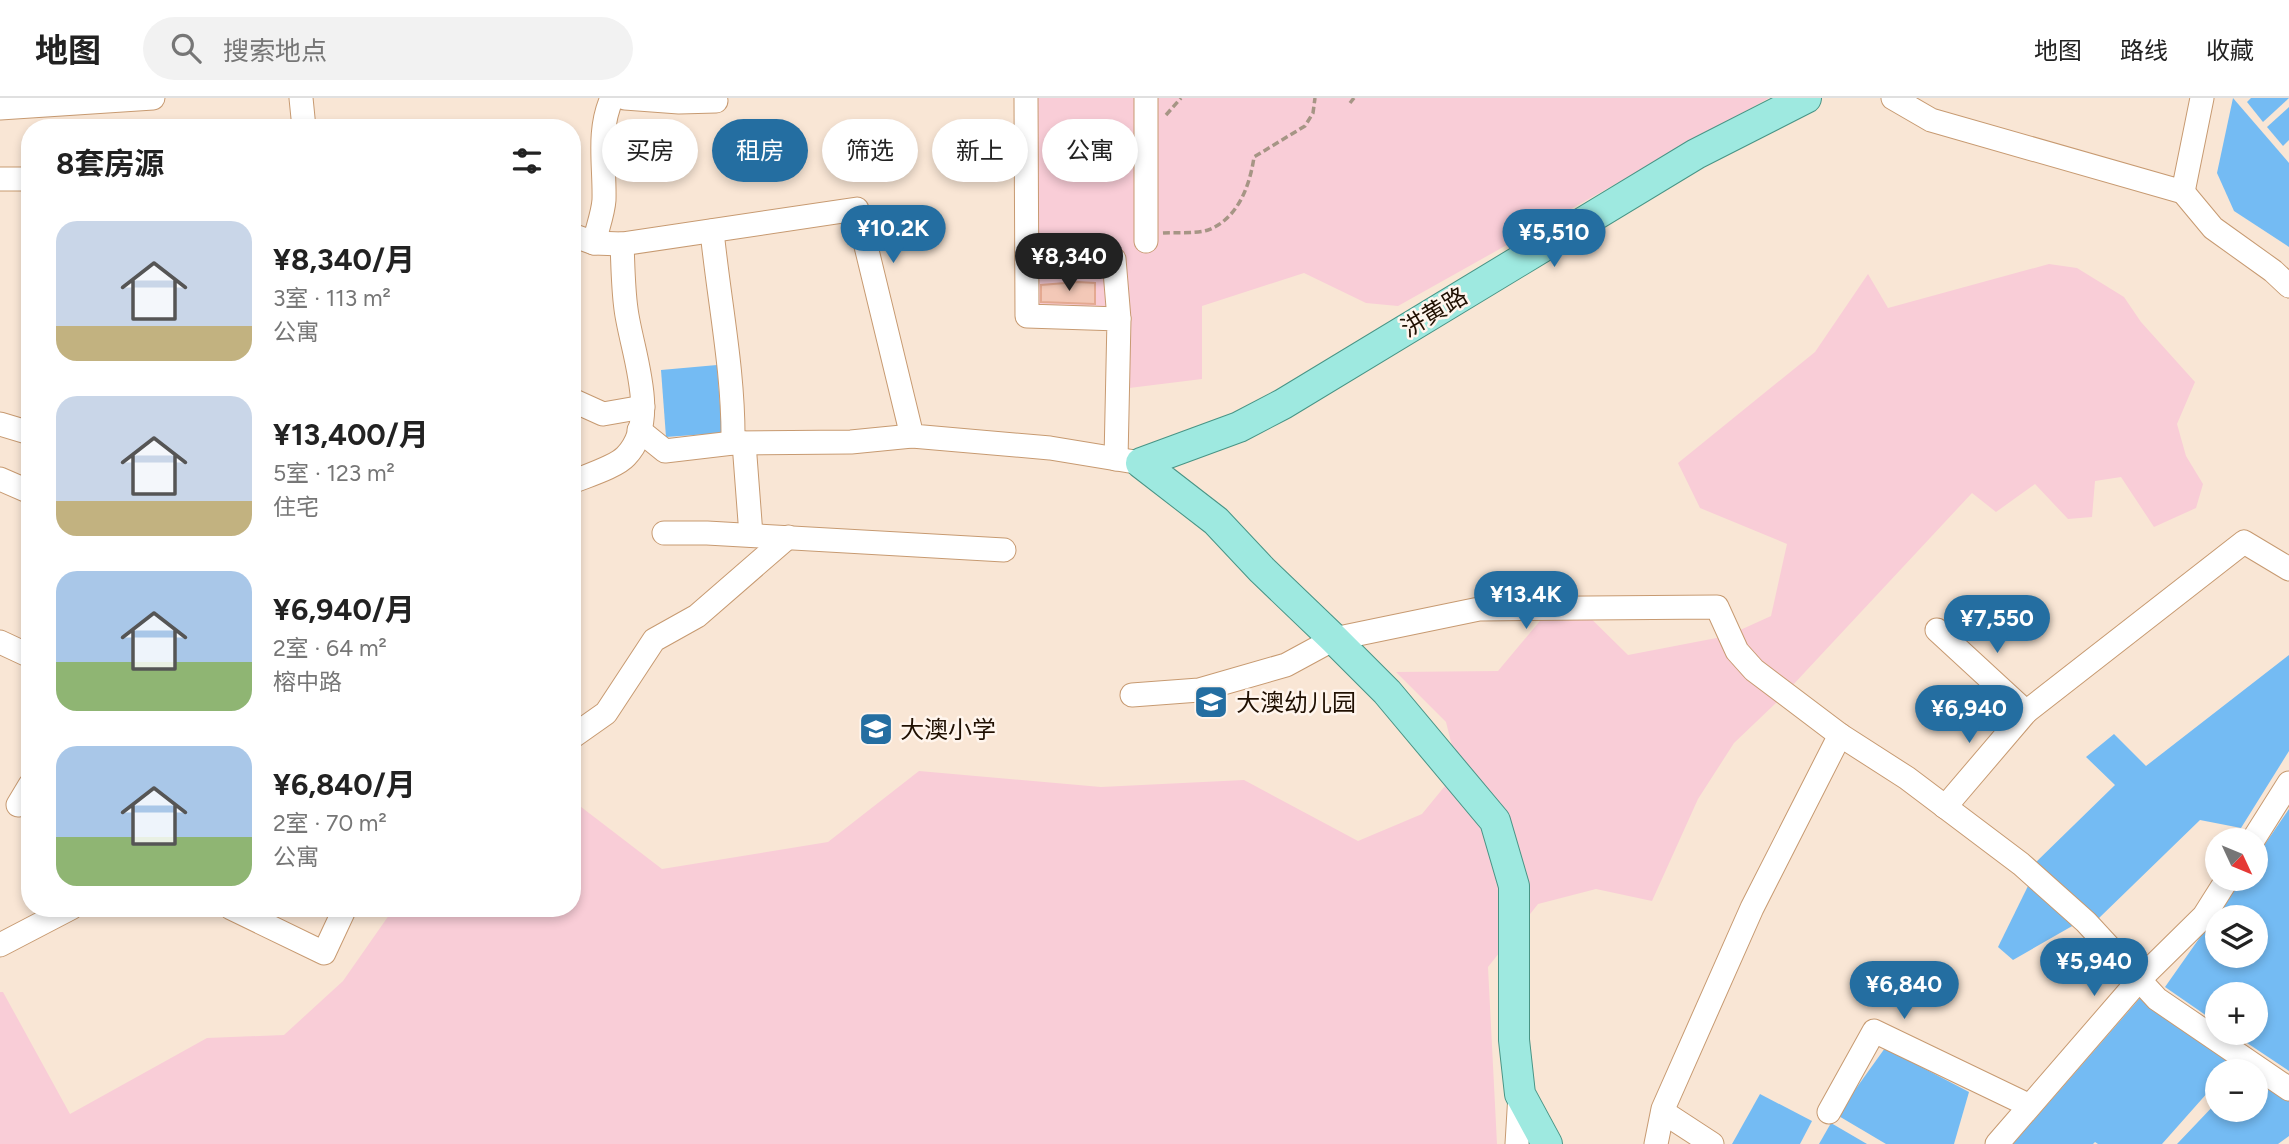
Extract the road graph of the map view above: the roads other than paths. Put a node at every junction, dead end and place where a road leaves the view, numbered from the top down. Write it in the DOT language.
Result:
graph roads {
  1 [pos="153,98"];
  2 [pos="301,98"];
  3 [pos="612,98"];
  4 [pos="625,98"];
  5 [pos="1026,98"];
  6 [pos="1146,98"];
  7 [pos="1805,98"];
  8 [pos="1893,98"];
  9 [pos="2202,98"];
  10 [pos="716,101"];
  11 [pos="0,108"];
  12 [pos="303,119"];
  13 [pos="0,179"];
  14 [pos="21,179"];
  15 [pos="2183,192"];
  16 [pos="712,231"];
  17 [pos="1146,237"];
  18 [pos="581,238"];
  19 [pos="594,243"];
  20 [pos="622,244"];
  21 [pos="1114,259"];
  22 [pos="2289,286"];
  23 [pos="1119,319"];
  24 [pos="581,404"];
  25 [pos="643,407"];
  26 [pos="0,424"];
  27 [pos="21,430"];
  28 [pos="639,430"];
  29 [pos="912,436"];
  30 [pos="739,443"];
  31 [pos="1128,461"];
  32 [pos="581,478"];
  33 [pos="0,479"];
  34 [pos="21,488"];
  35 [pos="664,533"];
  36 [pos="751,535"];
  37 [pos="788,537"];
  38 [pos="1004,550"];
  39 [pos="2289,569"];
  40 [pos="1937,630"];
  41 [pos="1334,639"];
  42 [pos="0,642"];
  43 [pos="21,652"];
  44 [pos="1132,695"];
  45 [pos="2026,712"];
  46 [pos="581,731"];
  47 [pos="1840,735"];
  48 [pos="2289,783"];
  49 [pos="1945,807"];
  50 [pos="2261,828"];
  51 [pos="2220,891"];
  52 [pos="54,917"];
  53 [pos="250,917"];
  54 [pos="338,917"];
  55 [pos="0,945"];
  56 [pos="2139,980"];
  57 [pos="2289,1089"];
  58 [pos="1520,1094"];
  59 [pos="2028,1105"];
  60 [pos="1662,1112"];
  61 [pos="1829,1112"];
  62 [pos="1517,1144"];
  63 [pos="1547,1144"];
  64 [pos="1656,1144"];
  65 [pos="1712,1144"];
  66 [pos="1997,1144"];
  1 -- 11 [label="street"];
  2 -- 12 [label="street"];
  3 -- 19 [label="street"];
  4 -- 10 [label="street"];
  5 -- 23 [label="street"];
  6 -- 17 [label="street"];
  7 -- 31 [label="main road, 汫黄路"];
  8 -- 15 [label="street"];
  9 -- 15 [label="street"];
  13 -- 14 [label="street"];
  15 -- 22 [label="street"];
  16 -- 20 [label="street"];
  16 -- 29 [label="street"];
  16 -- 30 [label="street"];
  18 -- 19 [label="street"];
  19 -- 20 [label="street"];
  20 -- 25 [label="street"];
  21 -- 23 [label="street"];
  23 -- 31 [label="street"];
  24 -- 25 [label="street"];
  25 -- 28 [label="street"];
  26 -- 27 [label="street"];
  28 -- 30 [label="street"];
  28 -- 32 [label="street"];
  29 -- 30 [label="street"];
  29 -- 31 [label="street"];
  30 -- 36 [label="street"];
  31 -- 41 [label="main road"];
  33 -- 34 [label="street"];
  35 -- 36 [label="street"];
  36 -- 37 [label="street"];
  37 -- 38 [label="street"];
  37 -- 46 [label="street"];
  39 -- 45 [label="street"];
  40 -- 45 [label="street"];
  41 -- 44 [label="street"];
  41 -- 47 [label="street"];
  41 -- 58 [label="main road"];
  42 -- 43 [label="street"];
  45 -- 49 [label="street"];
  47 -- 49 [label="street"];
  47 -- 60 [label="street"];
  48 -- 50 [label="street"];
  49 -- 56 [label="street"];
  51 -- 56 [label="street"];
  52 -- 55 [label="street"];
  53 -- 54 [label="street"];
  56 -- 57 [label="street"];
  56 -- 59 [label="street"];
  58 -- 62 [label="street"];
  58 -- 63 [label="main road"];
  59 -- 61 [label="street"];
  59 -- 66 [label="street"];
  60 -- 64 [label="street"];
  60 -- 65 [label="street"];
}
